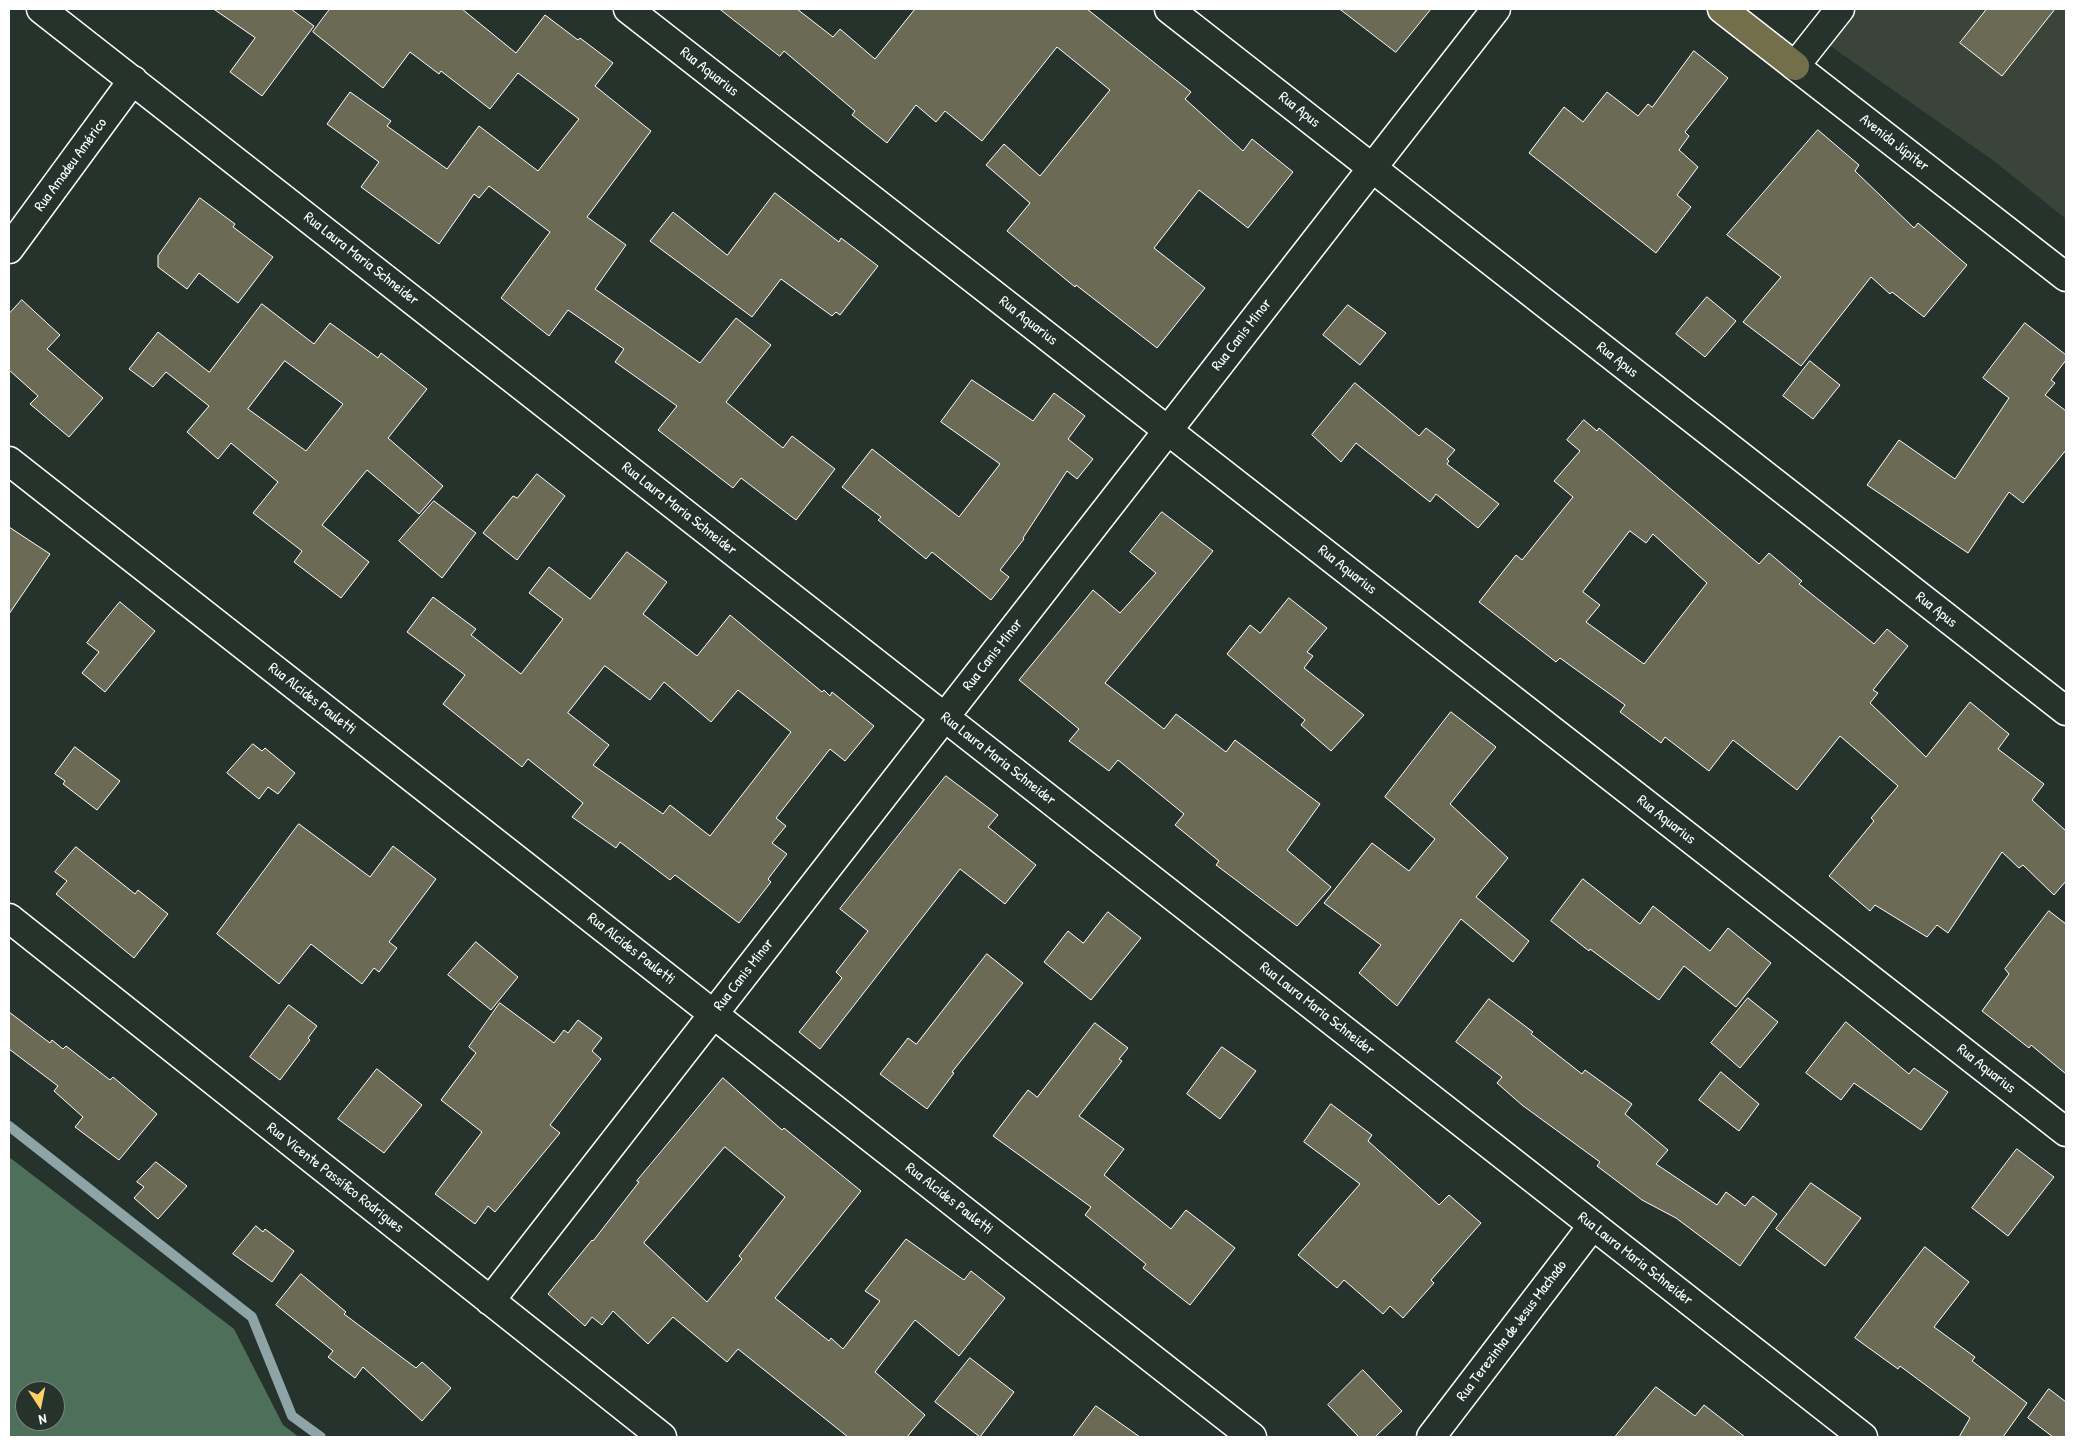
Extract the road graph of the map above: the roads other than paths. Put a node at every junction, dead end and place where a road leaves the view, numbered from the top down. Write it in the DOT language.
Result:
graph roads {
  1 [pos="42,9"];
  2 [pos="628,9"];
  3 [pos="1169,9"];
  4 [pos="1496,9"];
  5 [pos="1722,9"];
  6 [pos="1840,9"];
  7 [pos="1795,66"];
  8 [pos="133,80"];
  9 [pos="1372,168"];
  10 [pos="9,249"];
  11 [pos="2066,278"];
  12 [pos="1168,430"];
  13 [pos="9,461"];
  14 [pos="2066,711"];
  15 [pos="945,717"];
  16 [pos="9,918"];
  17 [pos="714,1014"];
  18 [pos="2066,1132"];
  19 [pos="1593,1225"];
  20 [pos="490,1301"];
  21 [pos="662,1437"];
  22 [pos="1252,1437"];
  23 [pos="1431,1437"];
  24 [pos="1863,1437"];
  1 -- 8 [label="street, Rua Laura Maria Schneider"];
  2 -- 12 [label="street, Rua Aquarius"];
  3 -- 9 [label="street, Rua Apus"];
  4 -- 9 [label="street, Rua Canis Minor"];
  5 -- 7 [label="main road, Avenida Júpiter"];
  6 -- 7 [label="street"];
  7 -- 11 [label="street, Avenida Júpiter"];
  8 -- 10 [label="street, Rua Amadeu Américo"];
  8 -- 15 [label="street, Rua Laura Maria Schneider"];
  9 -- 12 [label="street, Rua Canis Minor"];
  9 -- 14 [label="street, Rua Apus"];
  12 -- 15 [label="street, Rua Canis Minor"];
  12 -- 18 [label="street, Rua Aquarius"];
  13 -- 17 [label="street, Rua Alcides Pauletti"];
  15 -- 17 [label="street, Rua Canis Minor"];
  15 -- 19 [label="street, Rua Laura Maria Schneider"];
  16 -- 20 [label="street, Rua Vicente Passífico Rodrigues"];
  17 -- 20 [label="street, Rua Canis Minor"];
  17 -- 22 [label="street, Rua Alcides Pauletti"];
  19 -- 23 [label="street, Rua Terezinha de Jesus Machado"];
  19 -- 24 [label="street, Rua Laura Maria Schneider"];
  20 -- 21 [label="street, Rua Vicente Passífico Rodrigues"];
}
